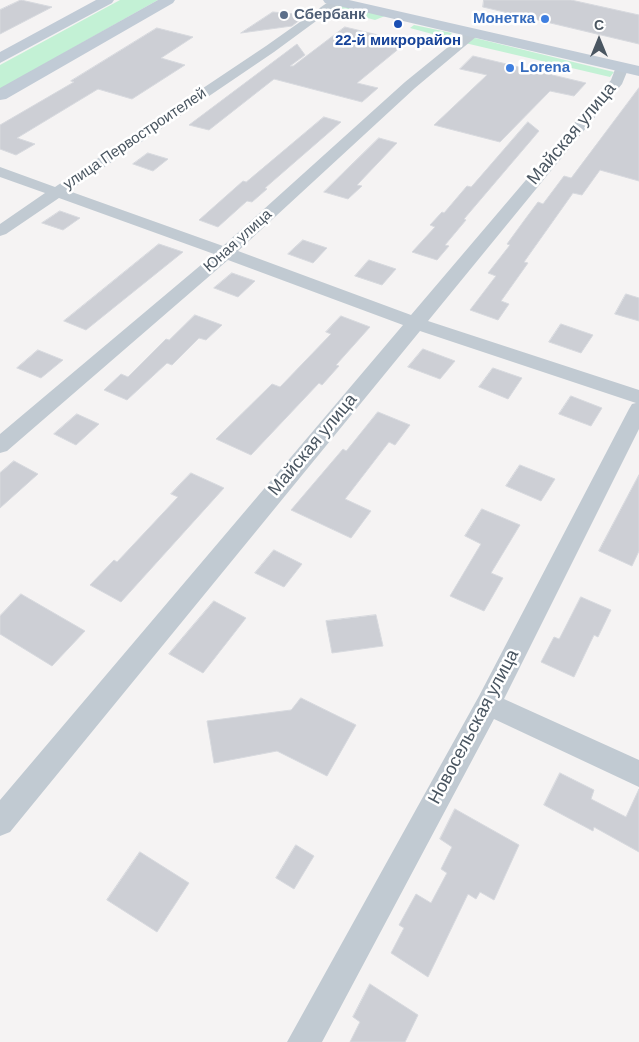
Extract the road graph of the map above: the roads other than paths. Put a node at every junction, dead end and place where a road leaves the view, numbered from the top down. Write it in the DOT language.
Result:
graph roads {
  1 [pos="107,0"];
  2 [pos="168,0"];
  3 [pos="374,0"];
  4 [pos="333,1"];
  5 [pos="473,33"];
  6 [pos="0,58"];
  7 [pos="633,66"];
  8 [pos="0,95"];
  9 [pos="0,172"];
  10 [pos="56,192"];
  11 [pos="0,231"];
  12 [pos="226,253"];
  13 [pos="414,323"];
  14 [pos="639,397"];
  15 [pos="639,409"];
  16 [pos="0,446"];
  17 [pos="488,704"];
  18 [pos="639,774"];
  19 [pos="0,822"];
  20 [pos="304,1042"];
  1 -- 6 [label="main road"];
  2 -- 8 [label="main road"];
  3 -- 7 [label="main road"];
  4 -- 5 [label="main road"];
  4 -- 10 [label="street, улица Первостроителей"];
  5 -- 7 [label="main road"];
  5 -- 12 [label="street, Юная улица"];
  7 -- 13 [label="street, Майская улица"];
  9 -- 10 [label="street"];
  10 -- 11 [label="street, улица Первостроителей"];
  10 -- 12 [label="street"];
  12 -- 13 [label="street"];
  12 -- 16 [label="street, Юная улица"];
  13 -- 14 [label="street"];
  13 -- 19 [label="street, Майская улица"];
  15 -- 17 [label="street, Новосельская улица"];
  17 -- 18 [label="street"];
  17 -- 20 [label="street, Новосельская улица"];
}
